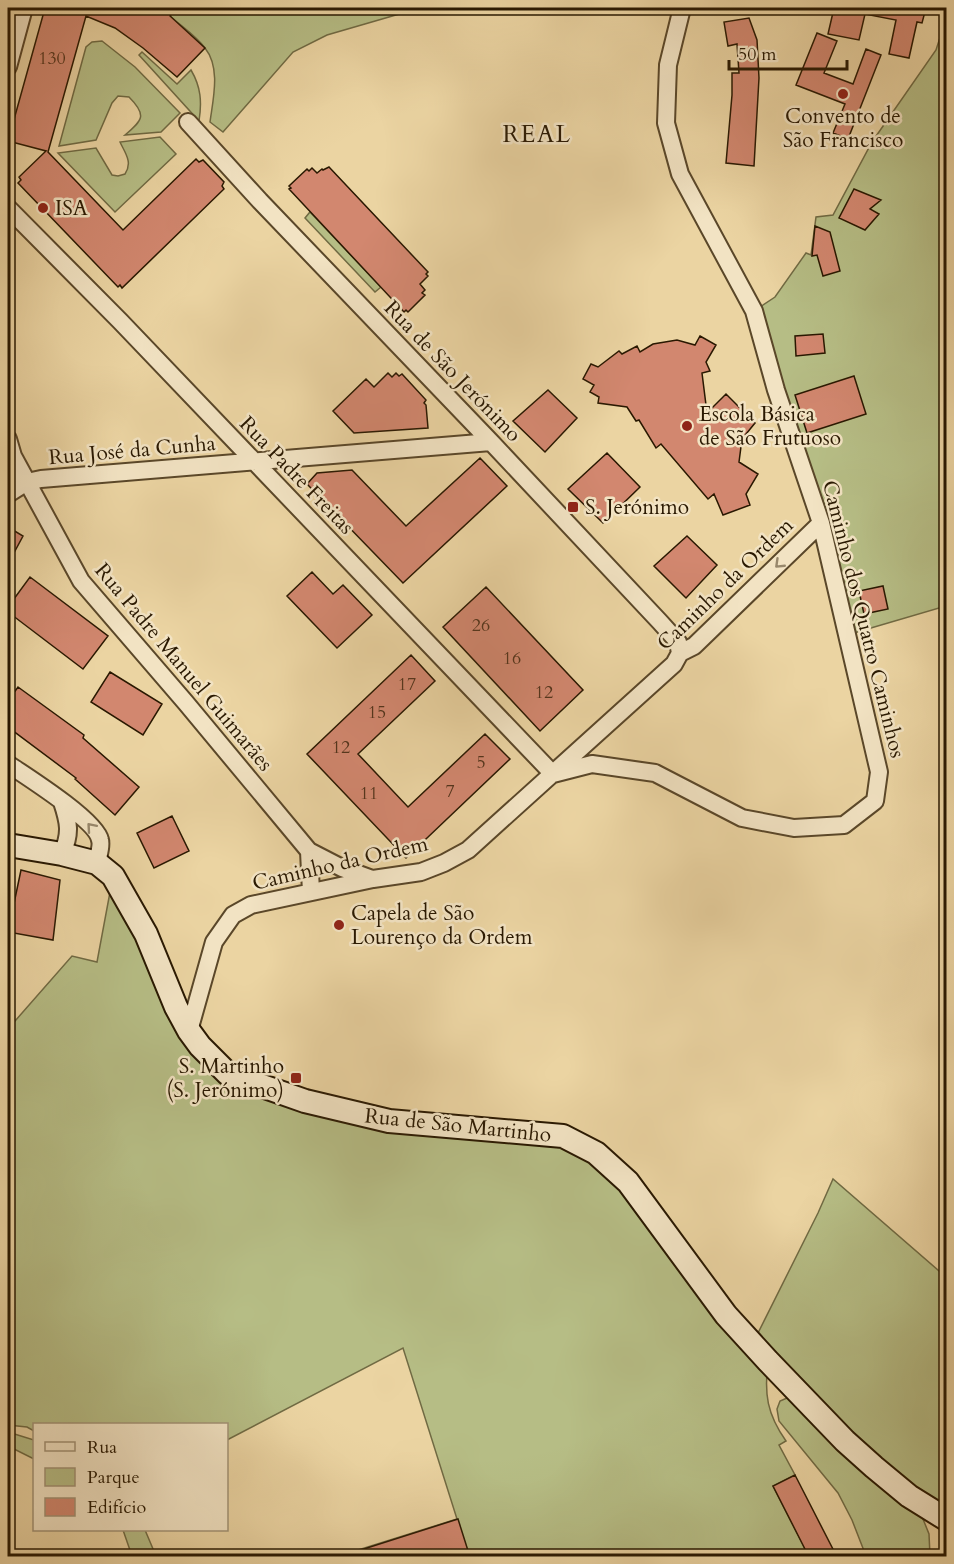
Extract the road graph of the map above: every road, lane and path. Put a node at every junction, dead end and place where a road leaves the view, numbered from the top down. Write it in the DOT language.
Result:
graph roads {
  1 [pos="24,8"];
  2 [pos="682,8"];
  3 [pos="8,68"];
  4 [pos="188,123"];
  5 [pos="8,208"];
  6 [pos="8,438"];
  7 [pos="491,442"];
  8 [pos="253,462"];
  9 [pos="8,474"];
  10 [pos="27,482"];
  11 [pos="8,494"];
  12 [pos="821,523"];
  13 [pos="680,653"];
  14 [pos="8,764"];
  15 [pos="553,774"];
  16 [pos="875,801"];
  17 [pos="62,802"];
  18 [pos="8,844"];
  19 [pos="309,850"];
  20 [pos="62,854"];
  21 [pos="97,862"];
  22 [pos="373,879"];
  23 [pos="311,892"];
  24 [pos="189,1031"];
  25 [pos="946,1519"];
  1 -- 3 [label="street"];
  2 -- 12 [label="street, Caminho dos Quatro Caminhos"];
  4 -- 7 [label="street, Rua de São Jerónimo"];
  5 -- 8 [label="street, Rua Padre Freitas"];
  6 -- 10 [label="street, Rua Padre Manuel Guimarães"];
  7 -- 8 [label="street, Rua José da Cunha"];
  7 -- 13 [label="street, Rua de São Jerónimo"];
  8 -- 10 [label="street, Rua José da Cunha"];
  8 -- 15 [label="street, Rua Padre Freitas"];
  9 -- 10 [label="street"];
  10 -- 11 [label="street"];
  10 -- 19 [label="street, Rua Padre Manuel Guimarães"];
  12 -- 13 [label="street, Caminho da Ordem, one-way"];
  12 -- 16 [label="street, Caminho dos Quatro Caminhos"];
  13 -- 15 [label="street, Caminho da Ordem"];
  14 -- 17 [label="street"];
  15 -- 16 [label="street, Caminho da Ordem"];
  15 -- 22 [label="street, Caminho da Ordem"];
  17 -- 20 [label="street"];
  21 -- 17 [label="street, one-way"];
  18 -- 20 [label="street"];
  19 -- 22 [label="street, Rua Padre Manuel Guimarães"];
  19 -- 23 [label="street"];
  20 -- 21 [label="street"];
  21 -- 24 [label="street, Rua de São Martinho"];
  22 -- 23 [label="street, Caminho da Ordem"];
  23 -- 24 [label="street, Caminho da Ordem"];
  24 -- 25 [label="street, Rua de São Martinho"];
}
